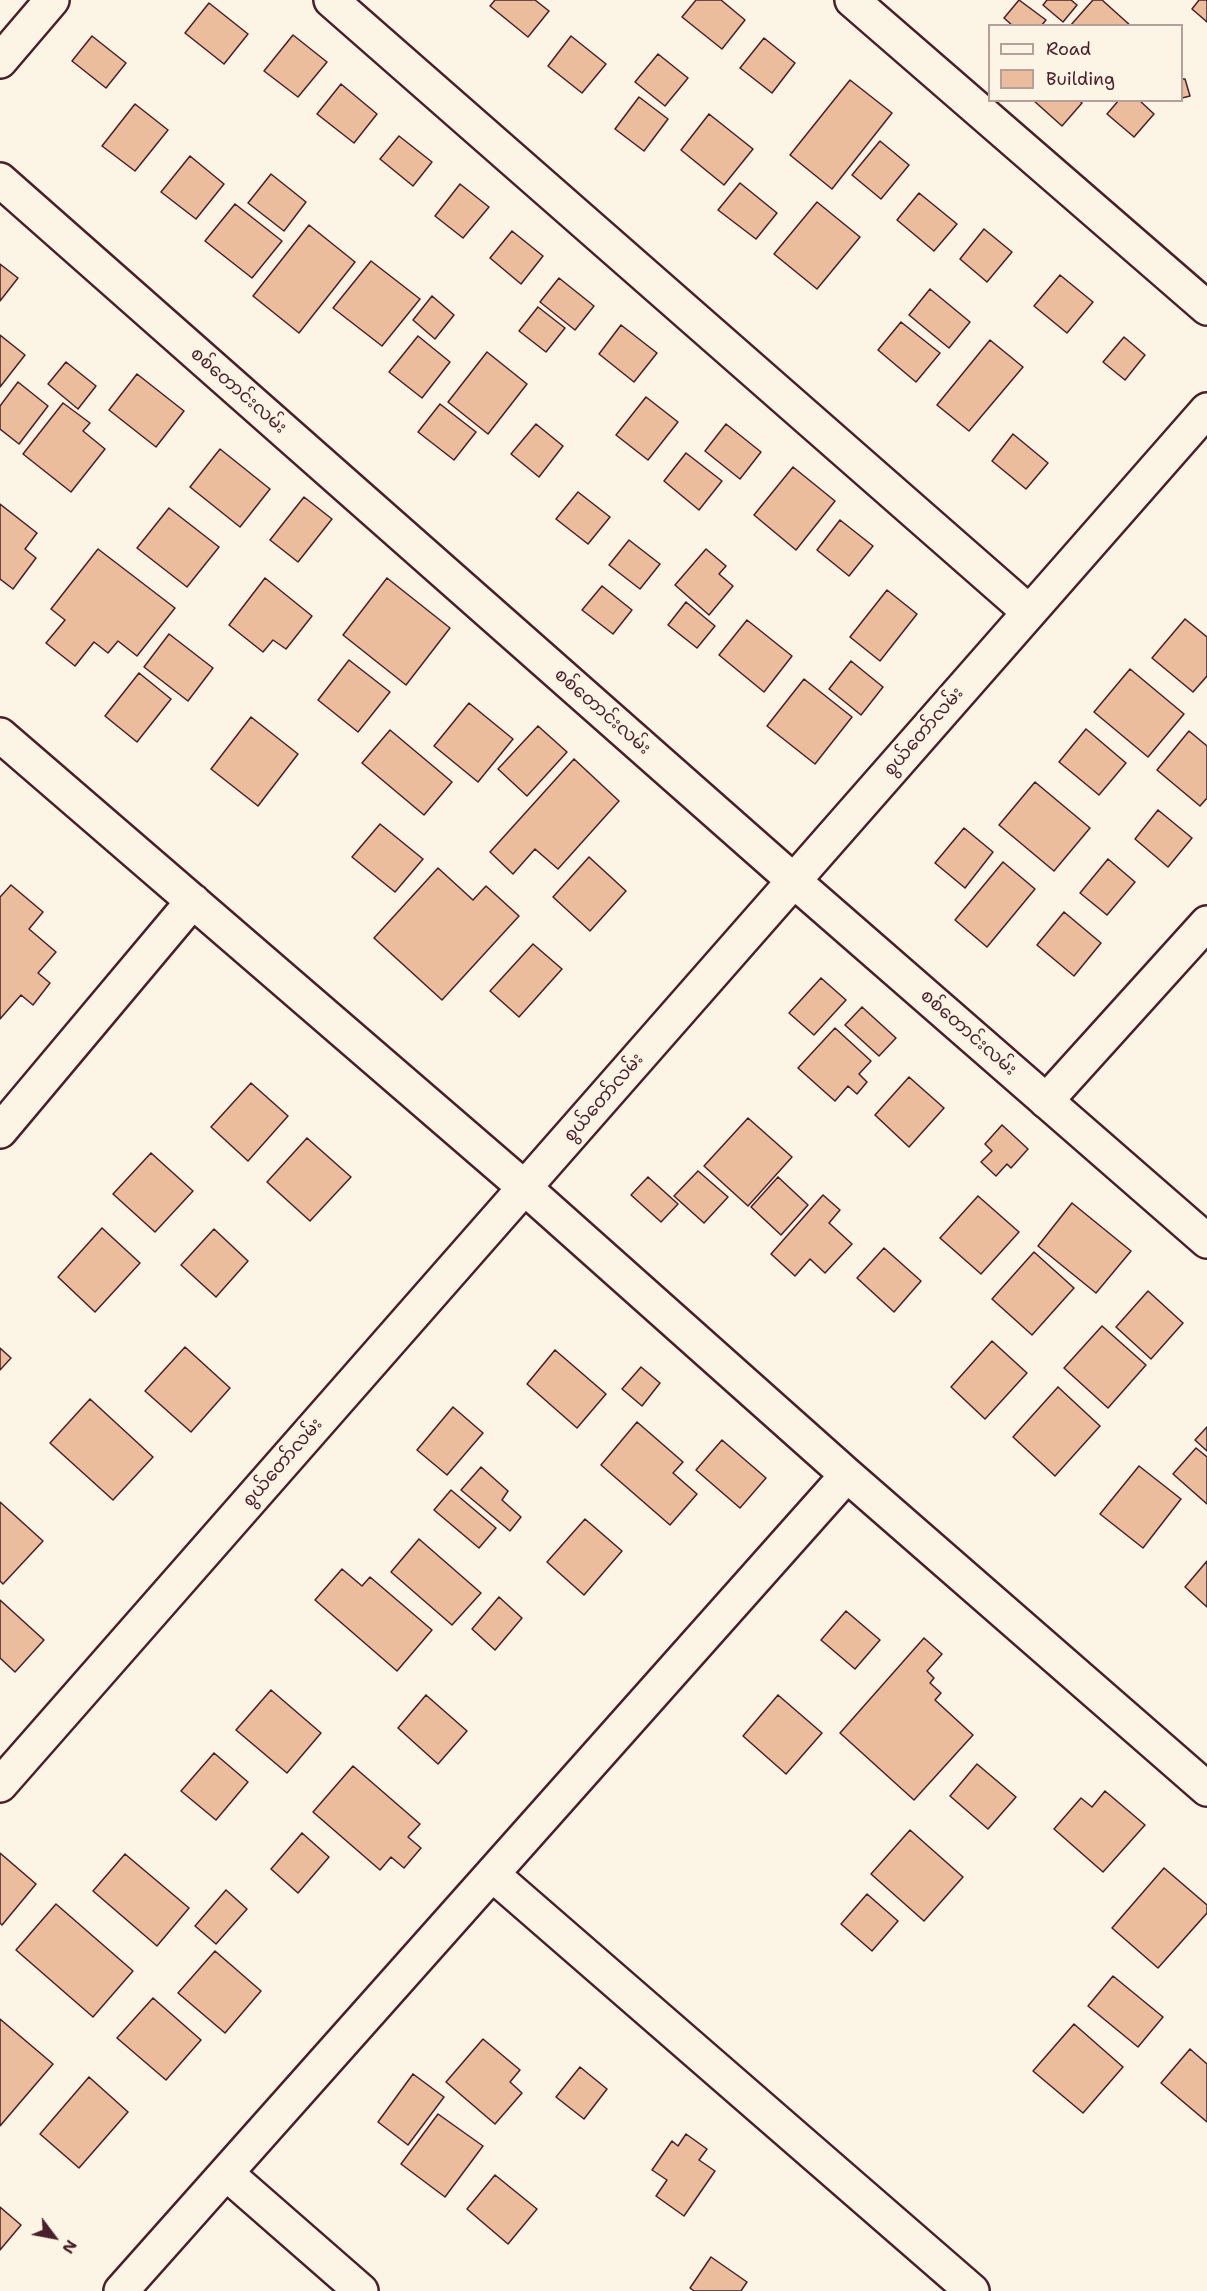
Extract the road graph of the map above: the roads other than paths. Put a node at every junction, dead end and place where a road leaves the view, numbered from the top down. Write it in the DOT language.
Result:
graph roads {
  1 [pos="52,0"];
  2 [pos="331,0"];
  3 [pos="852,0"];
  4 [pos="0,61"];
  5 [pos="0,180"];
  6 [pos="1207,308"];
  7 [pos="1207,410"];
  8 [pos="1029,612"];
  9 [pos="0,735"];
  10 [pos="794,881"];
  11 [pos="193,901"];
  12 [pos="1207,923"];
  13 [pos="1046,1101"];
  14 [pos="0,1131"];
  15 [pos="525,1188"];
  16 [pos="1207,1241"];
  17 [pos="847,1475"];
  18 [pos="0,1785"];
  19 [pos="1207,1789"];
  20 [pos="492,1874"];
  21 [pos="226,2173"];
  22 [pos="121,2291"];
  23 [pos="362,2291"];
  24 [pos="972,2291"];
  1 -- 4 [label="street"];
  2 -- 8 [label="street"];
  3 -- 6 [label="street"];
  5 -- 10 [label="street, စစ်တောင်းလမ်း"];
  7 -- 8 [label="street, စွယ်တော်လမ်း"];
  8 -- 10 [label="street, စွယ်တော်လမ်း"];
  9 -- 11 [label="street"];
  10 -- 13 [label="street, စစ်တောင်းလမ်း"];
  10 -- 15 [label="street, စွယ်တော်လမ်း"];
  11 -- 14 [label="street"];
  11 -- 15 [label="street"];
  12 -- 13 [label="street"];
  13 -- 16 [label="street, စစ်တောင်းလမ်း"];
  15 -- 17 [label="street"];
  15 -- 18 [label="street, စွယ်တော်လမ်း"];
  17 -- 19 [label="street"];
  17 -- 20 [label="street"];
  20 -- 21 [label="street"];
  20 -- 24 [label="street"];
  21 -- 22 [label="street"];
  21 -- 23 [label="street"];
}
